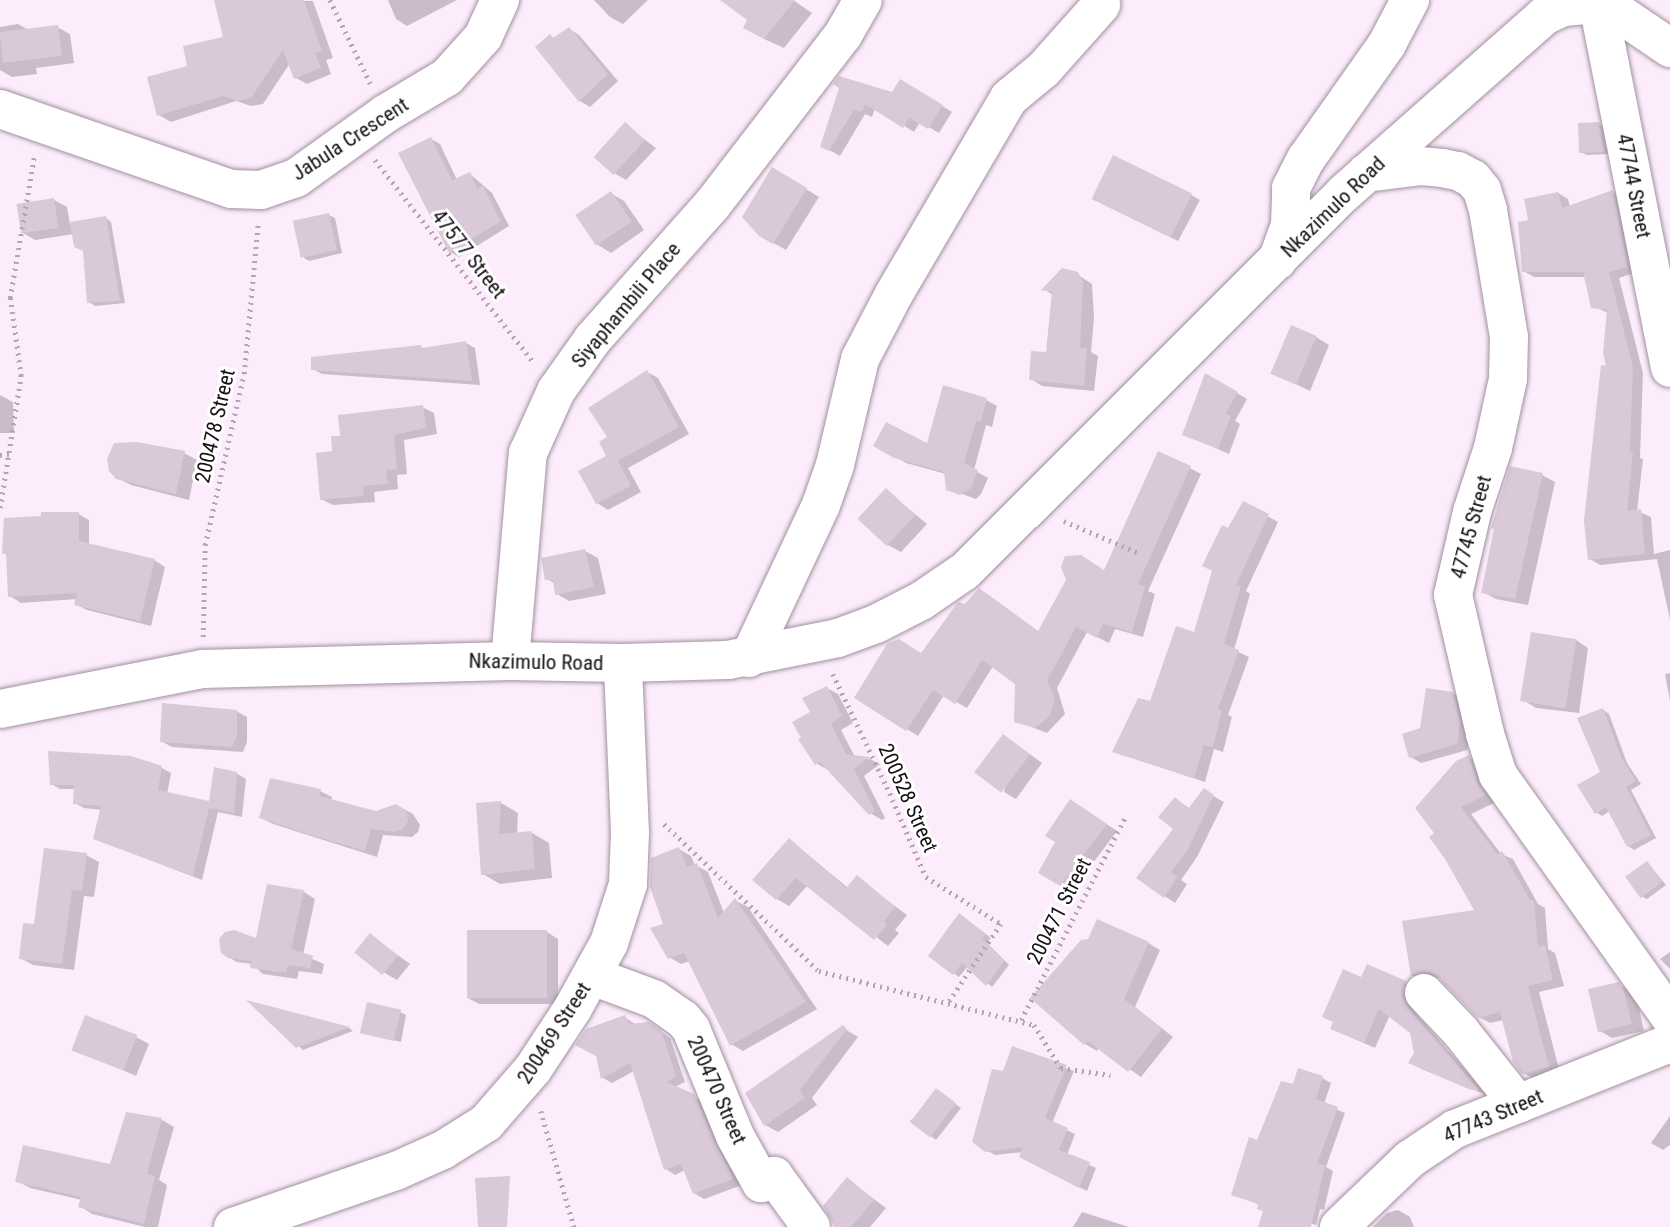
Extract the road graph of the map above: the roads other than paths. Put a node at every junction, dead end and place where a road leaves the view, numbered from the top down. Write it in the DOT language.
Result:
graph roads {
  1 [pos="500,0"];
  2 [pos="863,0"];
  3 [pos="1410,0"];
  4 [pos="1598,4"];
  5 [pos="1101,5"];
  6 [pos="1670,48"];
  7 [pos="0,109"];
  8 [pos="1366,173"];
  9 [pos="1276,263"];
  10 [pos="1670,368"];
  11 [pos="750,658"];
  12 [pos="510,661"];
  13 [pos="623,663"];
  14 [pos="0,709"];
  15 [pos="592,976"];
  16 [pos="1423,993"];
  17 [pos="1670,1017"];
  18 [pos="1670,1043"];
  19 [pos="1518,1104"];
  20 [pos="233,1227"];
  21 [pos="811,1227"];
  22 [pos="1339,1227"];
  1 -- 7 [label="street, Jabula Crescent"];
  2 -- 12 [label="street, Siyaphambili Place"];
  3 -- 9 [label="street"];
  4 -- 6 [label="street"];
  4 -- 8 [label="street, Nkazimulo Road"];
  4 -- 10 [label="street, 47744 Street"];
  5 -- 11 [label="street"];
  8 -- 9 [label="street, Nkazimulo Road"];
  8 -- 17 [label="street, 47745 Street"];
  9 -- 11 [label="street, Nkazimulo Road"];
  11 -- 13 [label="street, Nkazimulo Road"];
  12 -- 13 [label="street, Nkazimulo Road"];
  12 -- 14 [label="street, Nkazimulo Road"];
  13 -- 15 [label="street, 200469 Street"];
  15 -- 20 [label="street, 200469 Street"];
  15 -- 21 [label="street, 200470 Street"];
  16 -- 19 [label="street"];
  18 -- 19 [label="street, 47743 Street"];
  19 -- 22 [label="street, 47743 Street"];
}
